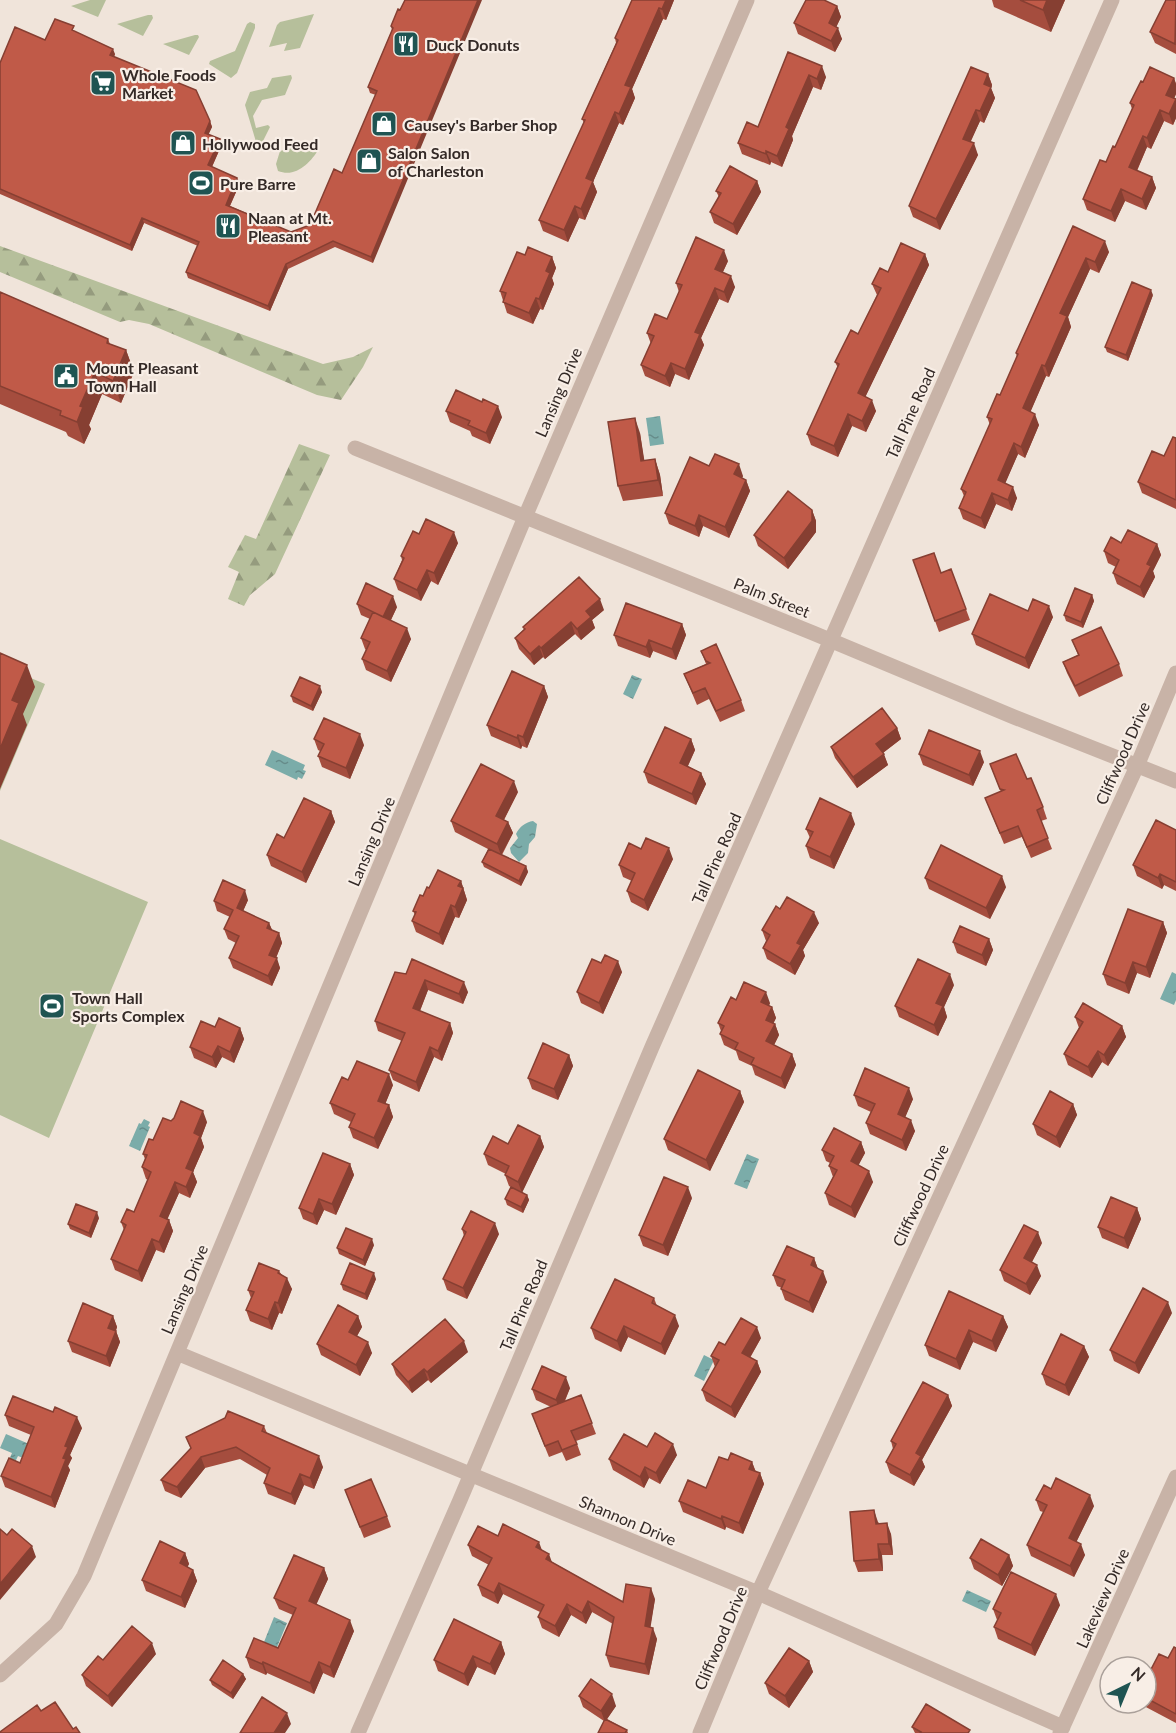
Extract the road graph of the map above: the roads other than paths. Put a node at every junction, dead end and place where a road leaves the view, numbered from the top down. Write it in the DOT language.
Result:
graph roads {
  1 [pos="747,0"];
  2 [pos="1112,0"];
  3 [pos="355,448"];
  4 [pos="525,517"];
  5 [pos="831,640"];
  6 [pos="1176,673"];
  7 [pos="1137,766"];
  8 [pos="1176,782"];
  9 [pos="177,1353"];
  10 [pos="471,1474"];
  11 [pos="1176,1477"];
  12 [pos="758,1593"];
  13 [pos="0,1675"];
  14 [pos="1061,1730"];
  15 [pos="358,1733"];
  16 [pos="700,1733"];
  1 -- 4 [label="street, Lansing Drive"];
  2 -- 5 [label="street, Tall Pine Road"];
  3 -- 4 [label="street, Palm Street"];
  4 -- 5 [label="street, Palm Street"];
  4 -- 9 [label="street, Lansing Drive"];
  5 -- 7 [label="street, Palm Street"];
  5 -- 10 [label="street, Tall Pine Road"];
  6 -- 7 [label="street, Cliffwood Drive"];
  7 -- 8 [label="street, Palm Street"];
  7 -- 12 [label="street, Cliffwood Drive"];
  9 -- 10 [label="street, Shannon Drive"];
  9 -- 13 [label="street, Lansing Drive"];
  10 -- 12 [label="street, Shannon Drive"];
  10 -- 15 [label="street, Tall Pine Road"];
  11 -- 14 [label="street, Lakeview Drive"];
  12 -- 14 [label="street, Shannon Drive"];
  12 -- 16 [label="street, Cliffwood Drive"];
}
